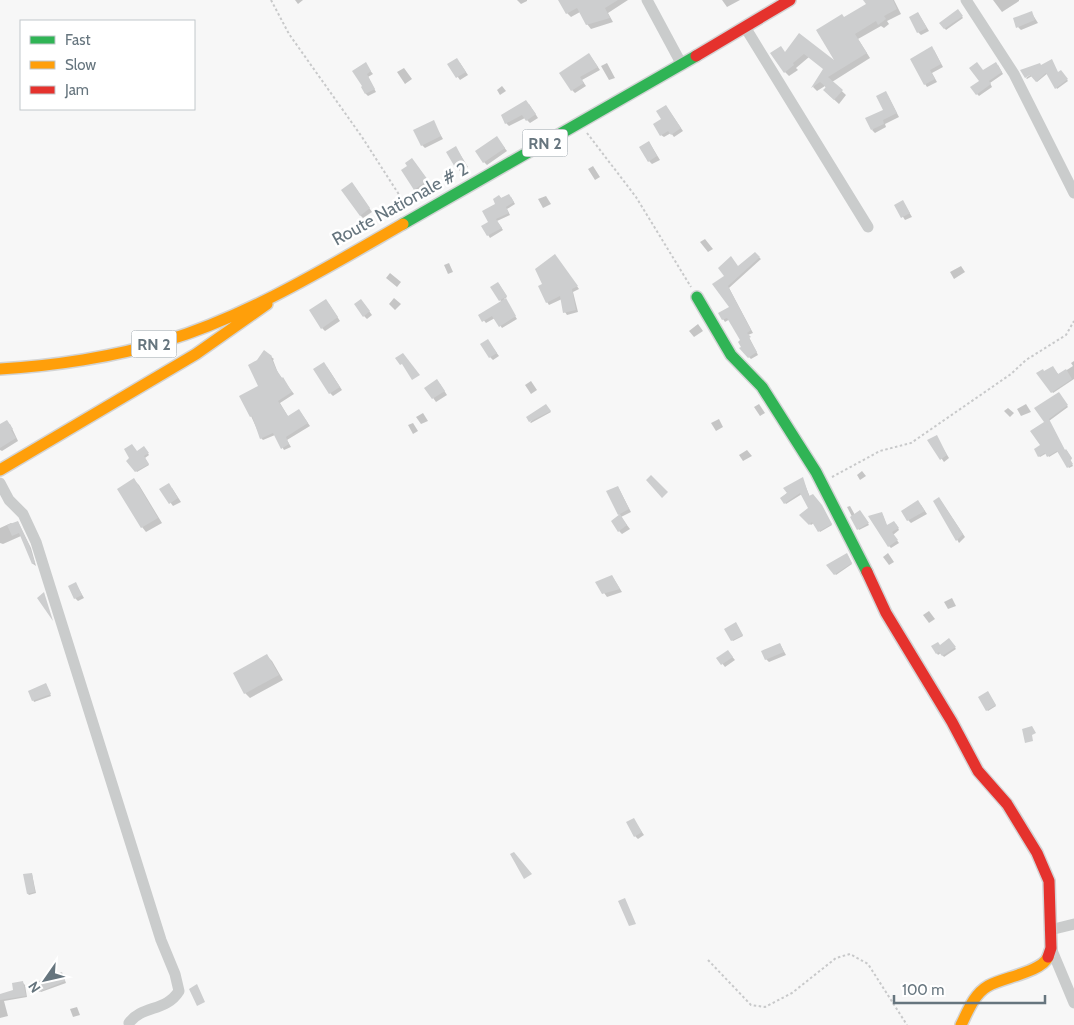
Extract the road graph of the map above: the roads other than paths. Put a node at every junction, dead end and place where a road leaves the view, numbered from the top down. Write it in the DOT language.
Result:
graph roads {
  1 [pos="647,0"];
  2 [pos="790,0"];
  3 [pos="966,0"];
  4 [pos="745,27"];
  5 [pos="682,65"];
  6 [pos="1074,193"];
  7 [pos="868,227"];
  8 [pos="298,282"];
  9 [pos="697,297"];
  10 [pos="0,369"];
  11 [pos="0,470"];
  12 [pos="0,483"];
  13 [pos="1074,924"];
  14 [pos="1050,930"];
  15 [pos="1051,948"];
  16 [pos="1074,1003"];
  17 [pos="130,1025"];
  18 [pos="961,1025"];
  1 -- 5 [label="street"];
  2 -- 4 [label="main road, Route Nationale # 2 / RN 2"];
  3 -- 6 [label="street"];
  4 -- 5 [label="main road, Route Nationale # 2 / RN 2"];
  4 -- 7 [label="street"];
  5 -- 8 [label="main road, Route Nationale # 2 / RN 2"];
  8 -- 10 [label="main road, Route Nationale # 2 / RN 2"];
  8 -- 11 [label="main road"];
  9 -- 14 [label="main road"];
  12 -- 17 [label="street"];
  13 -- 14 [label="street"];
  14 -- 15 [label="main road"];
  15 -- 16 [label="street"];
  15 -- 18 [label="main road"];
}
